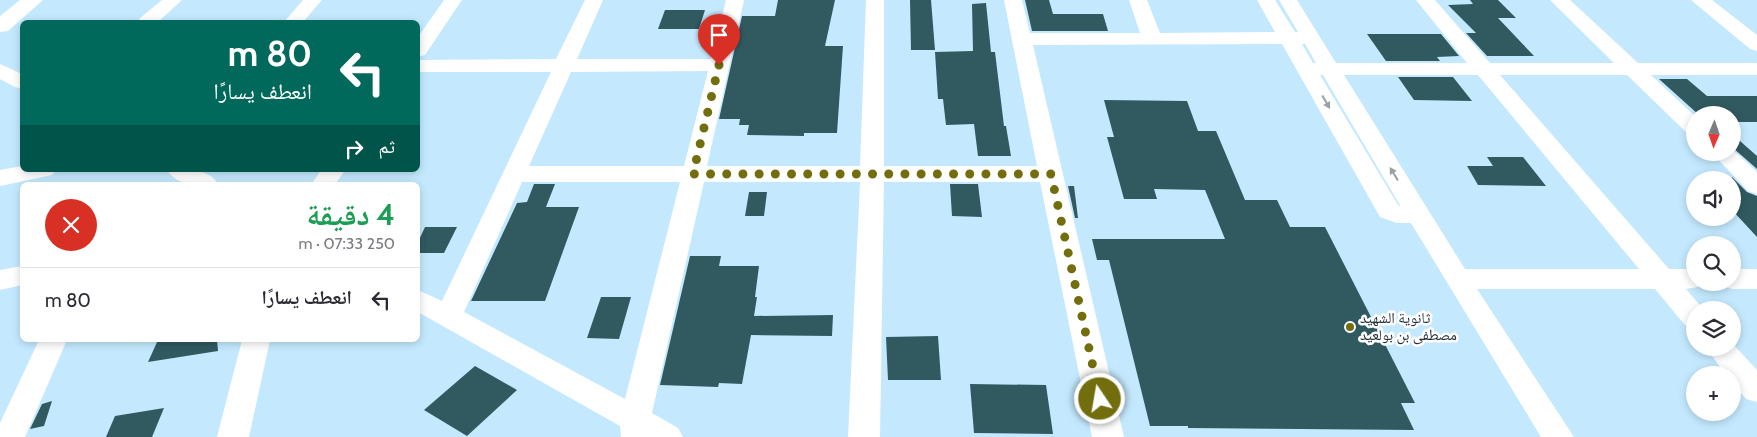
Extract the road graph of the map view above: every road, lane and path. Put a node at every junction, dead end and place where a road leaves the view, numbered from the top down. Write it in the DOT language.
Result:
graph roads {
  1 [pos="33,0"];
  2 [pos="173,0"];
  3 [pos="313,0"];
  4 [pos="453,0"];
  5 [pos="594,0"];
  6 [pos="735,0"];
  7 [pos="874,0"];
  8 [pos="1013,0"];
  9 [pos="1138,0"];
  10 [pos="1266,0"];
  11 [pos="1288,0"];
  12 [pos="1425,0"];
  13 [pos="1559,0"];
  14 [pos="1700,0"];
  15 [pos="149,20"];
  16 [pos="295,20"];
  17 [pos="0,26"];
  18 [pos="1288,37"];
  19 [pos="1152,38"];
  20 [pos="1310,38"];
  21 [pos="1022,40"];
  22 [pos="1757,45"];
  23 [pos="420,48"];
  24 [pos="564,65"];
  25 [pos="719,65"];
  26 [pos="420,66"];
  27 [pos="1307,69"];
  28 [pos="1330,69"];
  29 [pos="1633,69"];
  30 [pos="1757,69"];
  31 [pos="0,70"];
  32 [pos="1484,70"];
  33 [pos="20,82"];
  34 [pos="1686,119"];
  35 [pos="1731,161"];
  36 [pos="33,172"];
  37 [pos="183,172"];
  38 [pos="872,173"];
  39 [pos="514,174"];
  40 [pos="693,174"];
  41 [pos="1051,174"];
  42 [pos="0,178"];
  43 [pos="201,182"];
  44 [pos="1757,186"];
  45 [pos="1419,215"];
  46 [pos="20,276"];
  47 [pos="1660,278"];
  48 [pos="1457,279"];
  49 [pos="1686,279"];
  50 [pos="1741,279"];
  51 [pos="1757,279"];
  52 [pos="0,280"];
  53 [pos="420,301"];
  54 [pos="1686,308"];
  55 [pos="448,317"];
  56 [pos="53,342"];
  57 [pos="256,342"];
  58 [pos="1727,356"];
  59 [pos="1757,390"];
  60 [pos="636,428"];
  61 [pos="235,436"];
  62 [pos="9,437"];
  63 [pos="667,437"];
  64 [pos="864,437"];
  65 [pos="1108,437"];
  66 [pos="1558,437"];
  1 -- 17 [label="main road"];
  2 -- 15 [label="street"];
  3 -- 16 [label="street"];
  4 -- 23 [label="street"];
  5 -- 24 [label="street"];
  6 -- 25 [label="street"];
  7 -- 38 [label="street"];
  8 -- 21 [label="street"];
  9 -- 19 [label="street"];
  10 -- 18 [label="street"];
  11 -- 20 [label="street"];
  12 -- 32 [label="street"];
  13 -- 29 [label="street"];
  14 -- 22 [label="street"];
  18 -- 19 [label="street"];
  18 -- 20 [label="street"];
  18 -- 27 [label="street"];
  19 -- 21 [label="street"];
  20 -- 28 [label="street"];
  21 -- 41 [label="street"];
  24 -- 25 [label="street"];
  24 -- 26 [label="street"];
  24 -- 39 [label="street"];
  25 -- 40 [label="street"];
  27 -- 28 [label="street"];
  27 -- 45 [label="street, one-way"];
  28 -- 32 [label="street"];
  45 -- 28 [label="street, one-way"];
  29 -- 30 [label="street"];
  29 -- 32 [label="street"];
  29 -- 34 [label="street"];
  31 -- 33 [label="street"];
  32 -- 47 [label="street"];
  35 -- 44 [label="street"];
  36 -- 42 [label="street"];
  37 -- 43 [label="street"];
  38 -- 40 [label="street"];
  38 -- 41 [label="street"];
  38 -- 64 [label="street"];
  39 -- 40 [label="street"];
  39 -- 55 [label="street"];
  40 -- 60 [label="street"];
  41 -- 65 [label="street"];
  45 -- 48 [label="street"];
  46 -- 52 [label="street"];
  47 -- 48 [label="street"];
  47 -- 49 [label="street"];
  47 -- 54 [label="street"];
  48 -- 66 [label="street"];
  50 -- 51 [label="street"];
  53 -- 55 [label="street"];
  55 -- 60 [label="street"];
  56 -- 62 [label="street"];
  57 -- 61 [label="street"];
  58 -- 59 [label="street"];
  60 -- 63 [label="street"];
}
